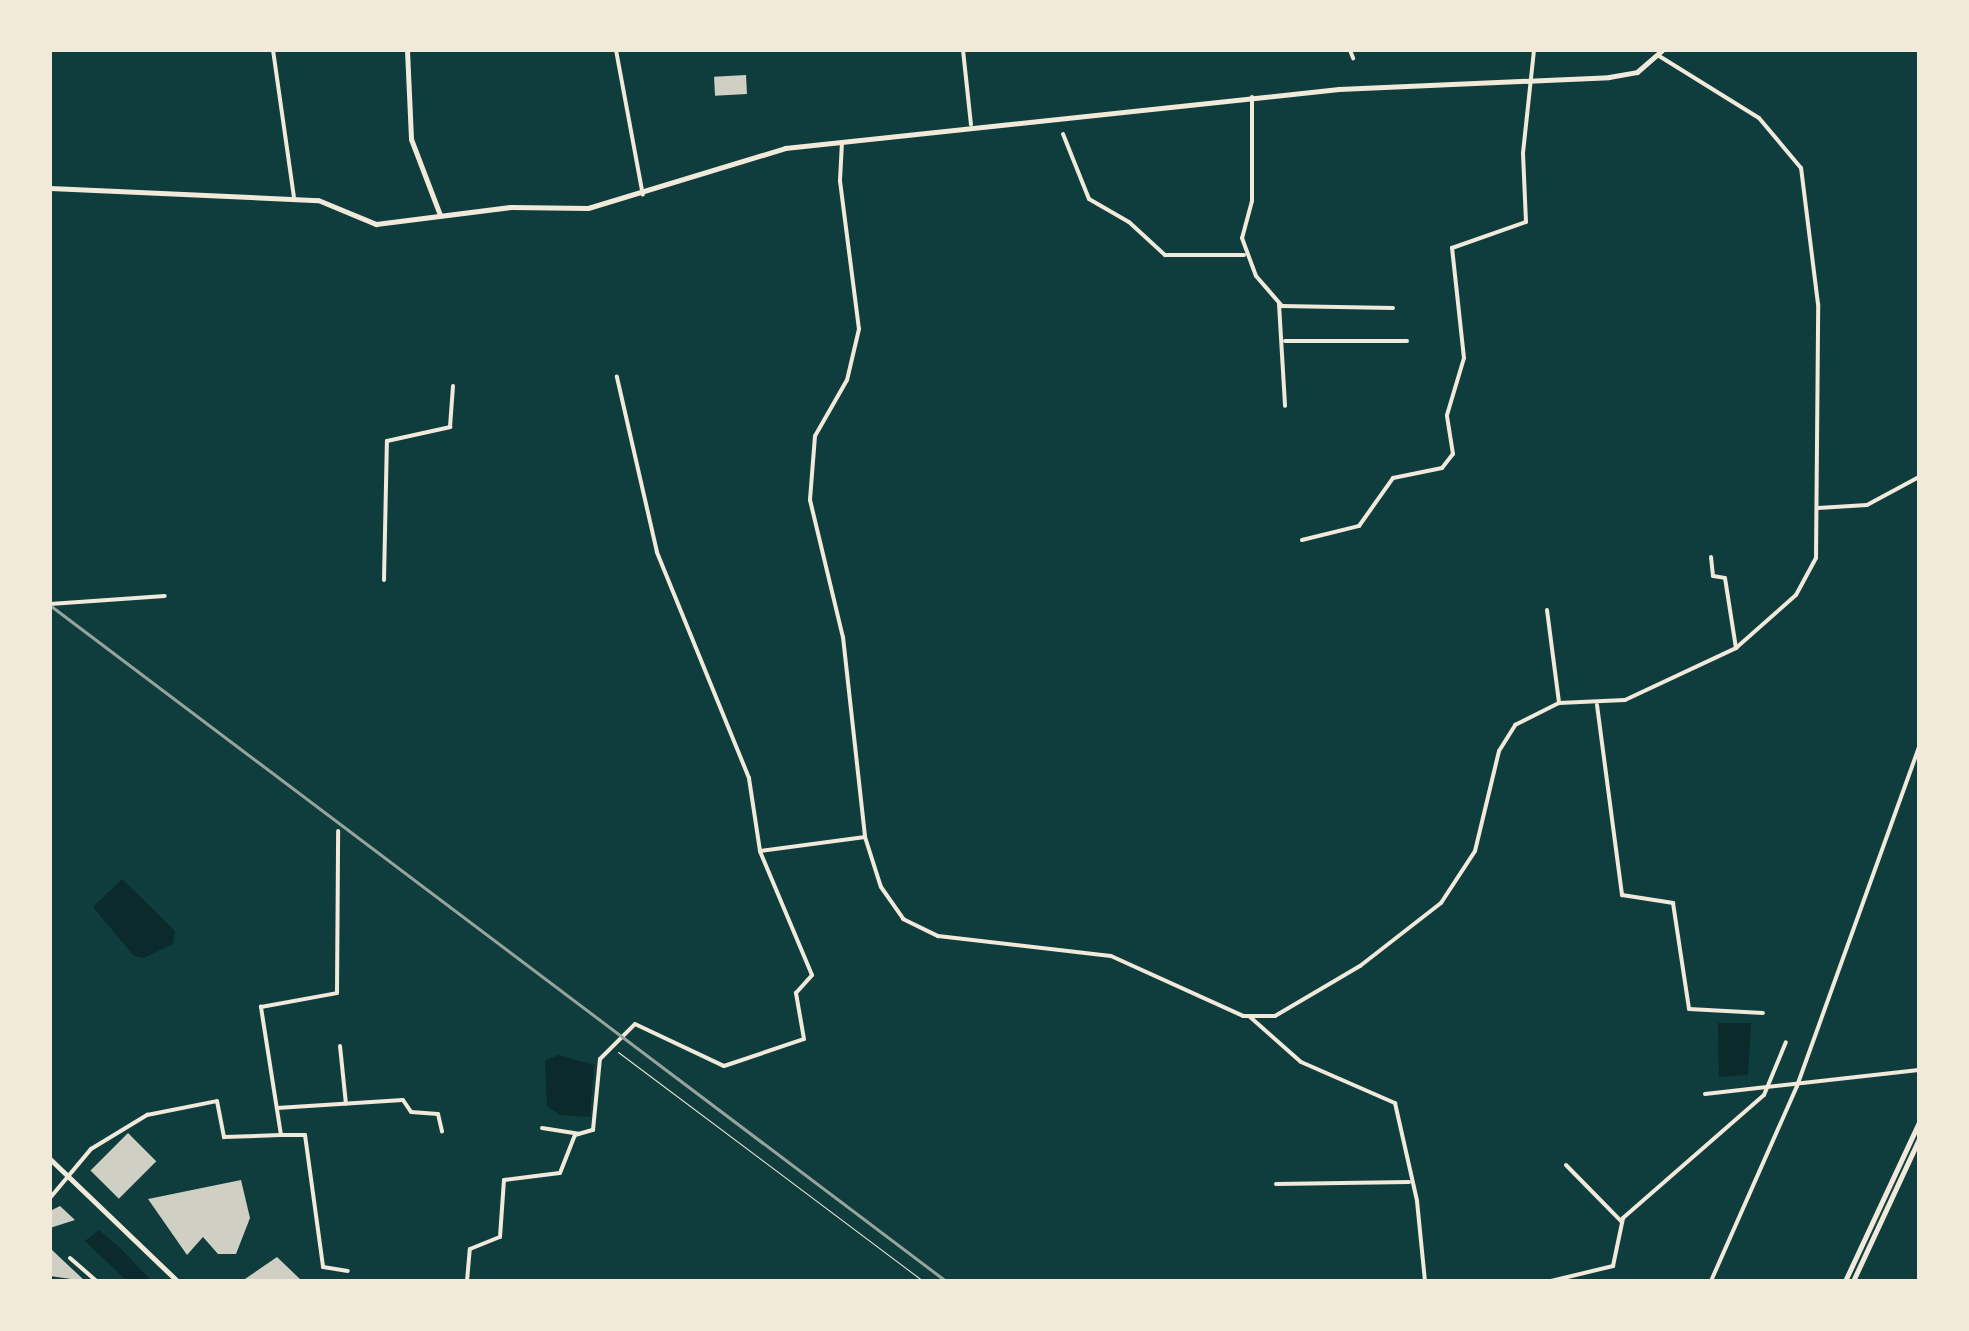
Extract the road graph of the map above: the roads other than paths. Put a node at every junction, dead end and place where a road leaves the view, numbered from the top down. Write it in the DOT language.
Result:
graph roads {
  1 [pos="273,50"];
  2 [pos="408,50"];
  3 [pos="616,50"];
  4 [pos="963,50"];
  5 [pos="1350,50"];
  6 [pos="1534,50"];
  7 [pos="1661,53"];
  8 [pos="1353,58"];
  9 [pos="1535,80"];
  10 [pos="1252,98"];
  11 [pos="971,125"];
  12 [pos="1063,134"];
  13 [pos="842,141"];
  14 [pos="50,188"];
  15 [pos="643,195"];
  16 [pos="294,197"];
  17 [pos="440,215"];
  18 [pos="1244,256"];
  19 [pos="1279,304"];
  20 [pos="1394,308"];
  21 [pos="1406,341"];
  22 [pos="1285,342"];
  23 [pos="617,377"];
  24 [pos="453,386"];
  25 [pos="1284,406"];
  26 [pos="1919,477"];
  27 [pos="1818,508"];
  28 [pos="1302,540"];
  29 [pos="1711,557"];
  30 [pos="384,580"];
  31 [pos="165,596"];
  32 [pos="50,604"];
  33 [pos="1547,610"];
  34 [pos="1736,648"];
  35 [pos="1559,703"];
  36 [pos="1597,705"];
  37 [pos="1919,746"];
  38 [pos="338,831"];
  39 [pos="865,836"];
  40 [pos="760,851"];
  41 [pos="1763,1013"];
  42 [pos="1249,1016"];
  43 [pos="1786,1042"];
  44 [pos="340,1046"];
  45 [pos="1919,1070"];
  46 [pos="1798,1086"];
  47 [pos="1770,1088"];
  48 [pos="1706,1094"];
  49 [pos="346,1104"];
  50 [pos="277,1108"];
  51 [pos="1919,1122"];
  52 [pos="542,1128"];
  53 [pos="442,1132"];
  54 [pos="579,1134"];
  55 [pos="281,1135"];
  56 [pos="1919,1139"];
  57 [pos="50,1159"];
  58 [pos="1566,1166"];
  59 [pos="66,1175"];
  60 [pos="1409,1182"];
  61 [pos="1276,1184"];
  62 [pos="50,1198"];
  63 [pos="1622,1222"];
  64 [pos="70,1258"];
  65 [pos="348,1271"];
  66 [pos="96,1281"];
  67 [pos="176,1281"];
  68 [pos="466,1281"];
  69 [pos="1424,1281"];
  70 [pos="1551,1281"];
  71 [pos="1711,1281"];
  72 [pos="1844,1281"];
  73 [pos="1852,1281"];
  1 -- 16 [label="street"];
  2 -- 17 [label="main road"];
  3 -- 15 [label="street"];
  4 -- 11 [label="street"];
  5 -- 8 [label="street"];
  6 -- 9 [label="street"];
  7 -- 9 [label="main road"];
  7 -- 27 [label="street"];
  9 -- 10 [label="main road"];
  9 -- 28 [label="street"];
  10 -- 11 [label="main road"];
  10 -- 18 [label="street"];
  11 -- 13 [label="main road"];
  12 -- 18 [label="street"];
  13 -- 15 [label="main road"];
  13 -- 39 [label="street"];
  14 -- 16 [label="main road"];
  15 -- 17 [label="main road"];
  16 -- 17 [label="main road"];
  18 -- 19 [label="street"];
  19 -- 20 [label="street"];
  19 -- 22 [label="street"];
  21 -- 22 [label="street"];
  22 -- 25 [label="street"];
  23 -- 40 [label="street"];
  24 -- 30 [label="street"];
  26 -- 27 [label="street"];
  27 -- 34 [label="street"];
  29 -- 34 [label="street"];
  31 -- 32 [label="street"];
  33 -- 35 [label="street"];
  34 -- 36 [label="street"];
  35 -- 36 [label="street"];
  35 -- 42 [label="street"];
  36 -- 41 [label="street"];
  37 -- 46 [label="street"];
  38 -- 50 [label="street"];
  39 -- 40 [label="street"];
  39 -- 42 [label="street"];
  40 -- 54 [label="street"];
  42 -- 60 [label="street"];
  43 -- 47 [label="street"];
  44 -- 49 [label="street"];
  45 -- 46 [label="street"];
  46 -- 47 [label="street"];
  46 -- 71 [label="street"];
  47 -- 48 [label="street"];
  47 -- 63 [label="street"];
  49 -- 50 [label="street"];
  49 -- 53 [label="street"];
  50 -- 55 [label="street"];
  51 -- 72 [label="main road"];
  52 -- 54 [label="street"];
  54 -- 68 [label="street"];
  55 -- 59 [label="street"];
  55 -- 65 [label="street"];
  56 -- 73 [label="main road"];
  57 -- 59 [label="main road"];
  58 -- 63 [label="street"];
  59 -- 62 [label="street"];
  59 -- 67 [label="main road"];
  60 -- 61 [label="street"];
  60 -- 69 [label="street"];
  63 -- 70 [label="street"];
  64 -- 66 [label="street"];
}
